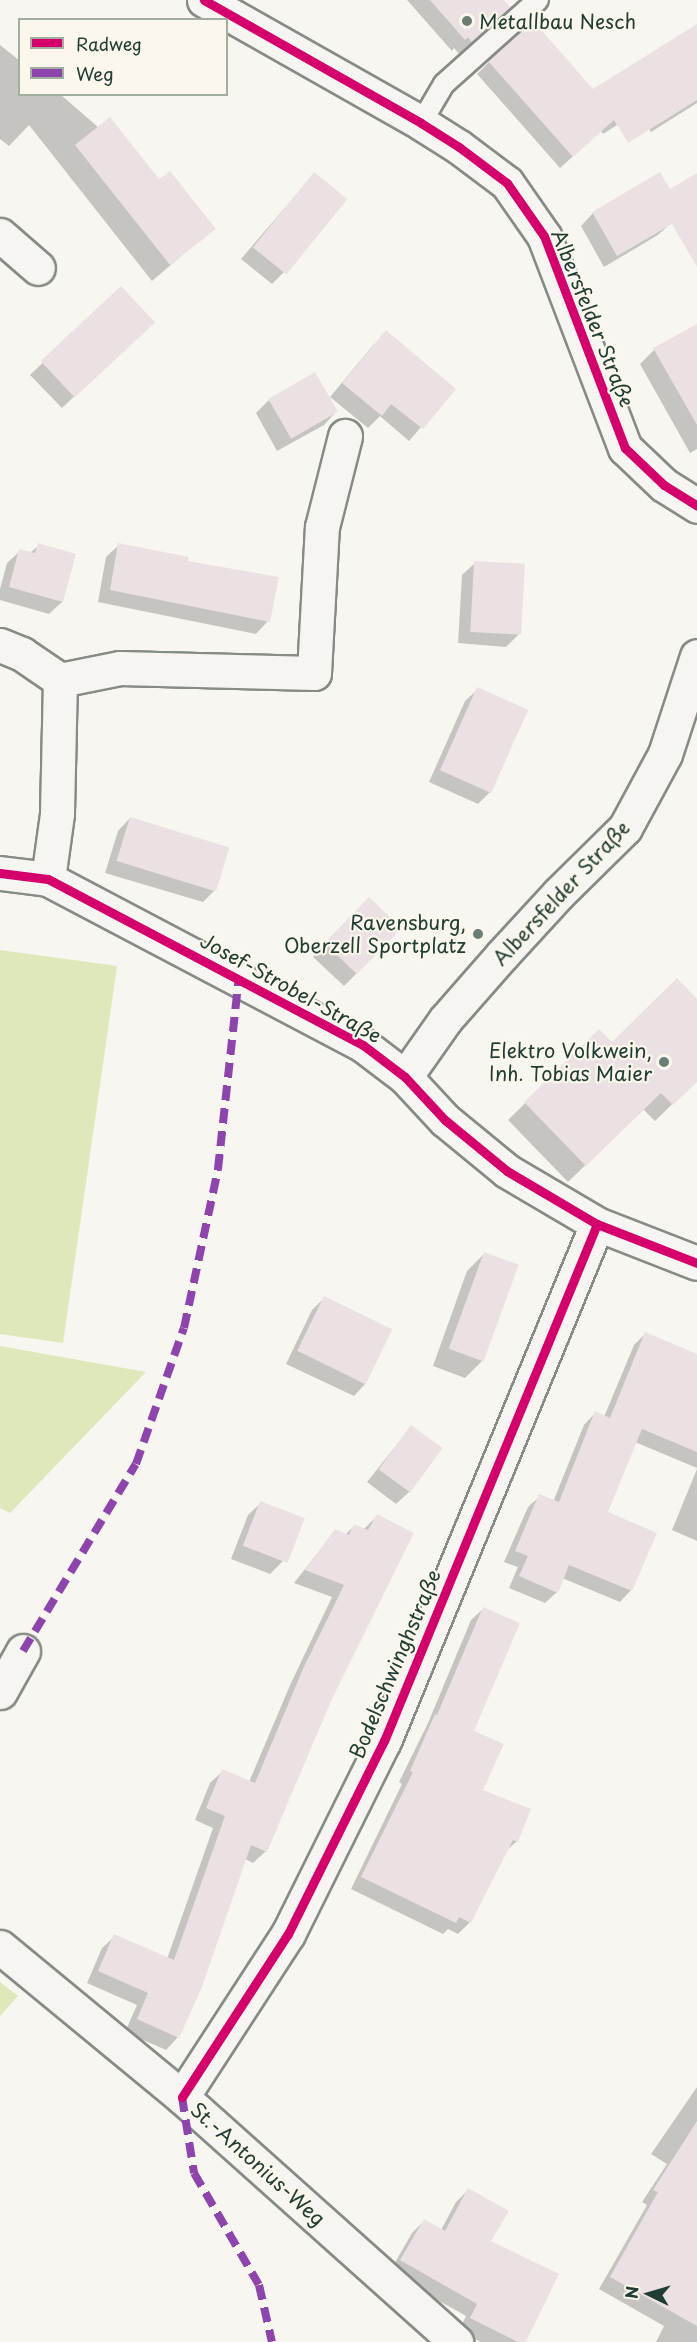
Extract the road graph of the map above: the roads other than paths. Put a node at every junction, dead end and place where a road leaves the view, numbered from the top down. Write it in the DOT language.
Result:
graph roads {
  1 [pos="204,0"];
  2 [pos="538,0"];
  3 [pos="421,123"];
  4 [pos="0,235"];
  5 [pos="38,268"];
  6 [pos="345,435"];
  7 [pos="697,506"];
  8 [pos="0,645"];
  9 [pos="697,656"];
  10 [pos="60,680"];
  11 [pos="0,873"];
  12 [pos="48,879"];
  13 [pos="405,1077"];
  14 [pos="597,1224"];
  15 [pos="697,1263"];
  16 [pos="23,1651"];
  17 [pos="0,1692"];
  18 [pos="0,1947"];
  19 [pos="182,2097"];
  20 [pos="456,2342"];
  1 -- 3 [label="street, Albersfelder Straße"];
  2 -- 3 [label="lane"];
  3 -- 7 [label="street, Albersfelder Straße"];
  4 -- 5 [label="street"];
  6 -- 10 [label="street"];
  8 -- 10 [label="street"];
  9 -- 13 [label="street, Albersfelder Straße"];
  10 -- 12 [label="street"];
  11 -- 12 [label="street, Josef-Strobel-Straße"];
  12 -- 13 [label="street, Josef-Strobel-Straße"];
  13 -- 14 [label="street, Josef-Strobel-Straße"];
  14 -- 15 [label="street, Josef-Strobel-Straße"];
  14 -- 19 [label="street, Bodelschwinghstraße"];
  16 -- 17 [label="street"];
  18 -- 19 [label="street, St.-Antonius-Weg"];
  19 -- 20 [label="street, St.-Antonius-Weg"];
}
